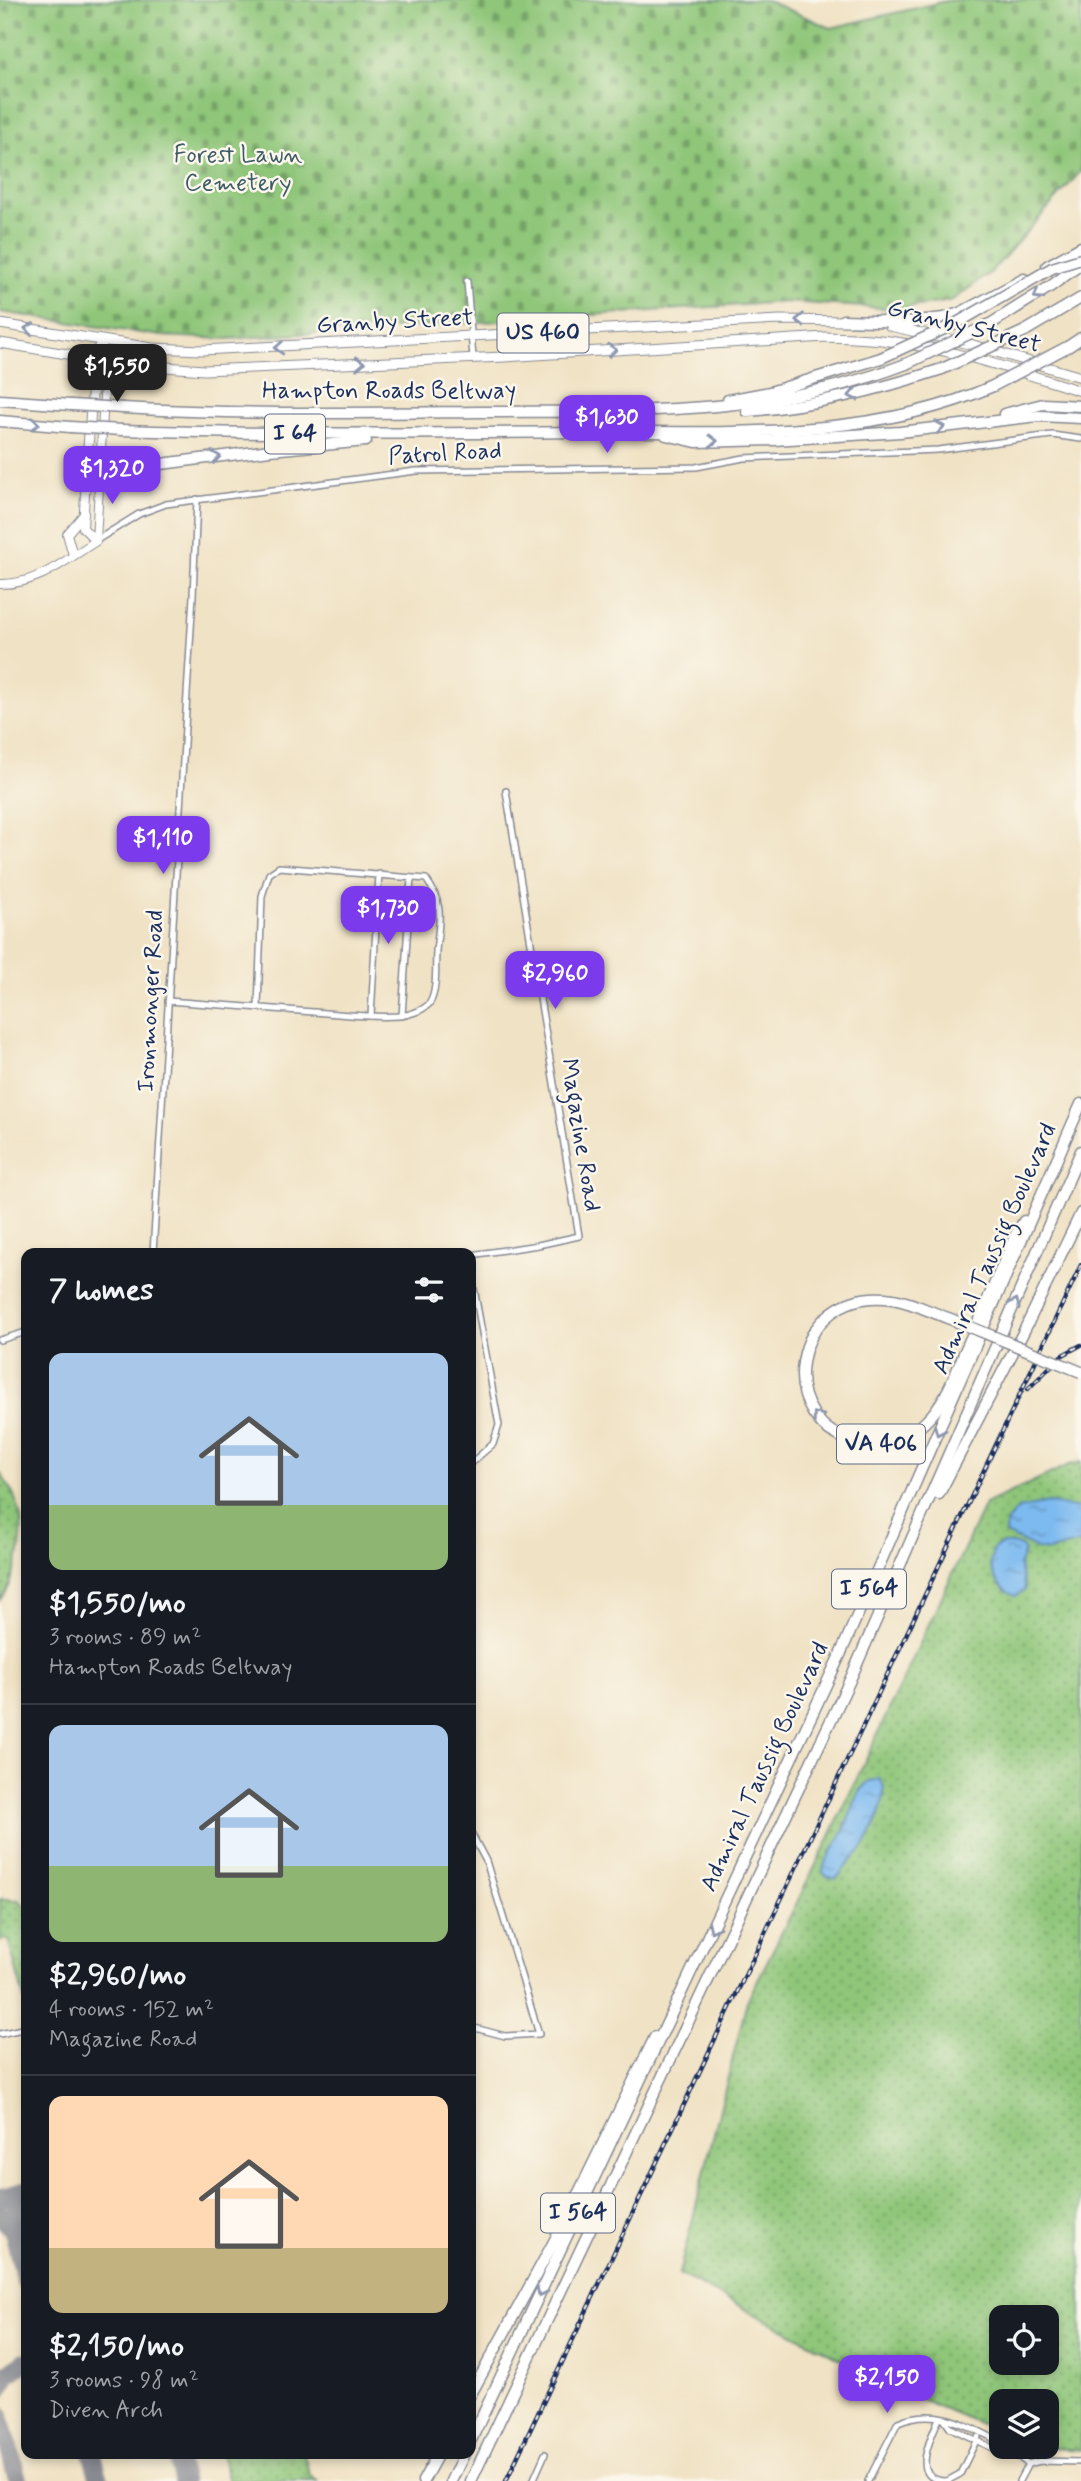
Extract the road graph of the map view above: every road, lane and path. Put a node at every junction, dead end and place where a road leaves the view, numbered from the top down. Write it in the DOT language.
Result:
graph roads {
  1 [pos="1081,247"];
  2 [pos="1081,261"];
  3 [pos="467,281"];
  4 [pos="1081,298"];
  5 [pos="843,320"];
  6 [pos="0,324"];
  7 [pos="471,338"];
  8 [pos="1081,338"];
  9 [pos="101,341"];
  10 [pos="0,343"];
  11 [pos="95,358"];
  12 [pos="472,358"];
  13 [pos="106,360"];
  14 [pos="1081,377"];
  15 [pos="1081,391"];
  16 [pos="0,400"];
  17 [pos="1081,406"];
  18 [pos="635,410"];
  19 [pos="674,410"];
  20 [pos="1081,418"];
  21 [pos="0,421"];
  22 [pos="968,424"];
  23 [pos="646,431"];
  24 [pos="469,433"];
  25 [pos="1081,439"];
  26 [pos="87,460"];
  27 [pos="99,470"];
  28 [pos="197,499"];
  29 [pos="83,514"];
  30 [pos="96,541"];
  31 [pos="73,555"];
  32 [pos="0,584"];
  33 [pos="506,791"];
  34 [pos="379,874"];
  35 [pos="411,878"];
  36 [pos="169,1001"];
  37 [pos="258,1008"];
  38 [pos="371,1016"];
  39 [pos="402,1016"];
  40 [pos="1081,1104"];
  41 [pos="1081,1151"];
  42 [pos="1044,1188"];
  43 [pos="1081,1213"];
  44 [pos="153,1248"];
  45 [pos="476,1254"];
  46 [pos="476,1299"];
  47 [pos="21,1334"];
  48 [pos="0,1340"];
  49 [pos="1081,1372"];
  50 [pos="476,1458"];
  51 [pos="850,1680"];
  52 [pos="844,1692"];
  53 [pos="476,1842"];
  54 [pos="685,1986"];
  55 [pos="476,2028"];
  56 [pos="21,2029"];
  57 [pos="0,2034"];
  58 [pos="476,2385"];
  59 [pos="942,2419"];
  60 [pos="476,2429"];
  61 [pos="980,2432"];
  62 [pos="989,2436"];
  63 [pos="977,2440"];
  64 [pos="989,2446"];
  65 [pos="545,2454"];
  66 [pos="435,2459"];
  67 [pos="462,2459"];
  68 [pos="1021,2459"];
  69 [pos="1081,2462"];
  70 [pos="1028,2465"];
  71 [pos="423,2481"];
  72 [pos="451,2481"];
  73 [pos="471,2481"];
  74 [pos="479,2481"];
  75 [pos="533,2481"];
  76 [pos="868,2481"];
  77 [pos="947,2481"];
  78 [pos="1019,2481"];
  1 -- 5 [label="highway"];
  2 -- 18 [label="highway, bridge"];
  2 -- 19 [label="highway, Hampton Roads Beltway / I 64, one-way, bridge"];
  3 -- 7 [label="street"];
  4 -- 19 [label="highway, I 64, one-way, bridge"];
  5 -- 7 [label="main road, Granby Street / US 460, one-way"];
  5 -- 14 [label="main road, Granby Street / US 460"];
  9 -- 6 [label="main road, Granby Street / US 460, one-way"];
  7 -- 9 [label="main road, Granby Street / US 460, one-way"];
  7 -- 12 [label="street"];
  8 -- 23 [label="highway, Hampton Roads Beltway / I 64, bridge"];
  9 -- 11 [label="main road"];
  9 -- 13 [label="street"];
  10 -- 11 [label="main road, Granby Street / US 460"];
  11 -- 13 [label="main road, Granby Street / US 460"];
  11 -- 26 [label="main road"];
  13 -- 12 [label="main road, Granby Street / US 460, one-way"];
  12 -- 15 [label="main road, Granby Street / US 460, one-way"];
  13 -- 27 [label="street"];
  16 -- 18 [label="highway, Hampton Roads Beltway / I 64, bridge"];
  17 -- 22 [label="highway"];
  18 -- 19 [label="highway, Hampton Roads Beltway / I 64"];
  20 -- 22 [label="highway"];
  21 -- 24 [label="highway, Hampton Roads Beltway / I 64, one-way, bridge"];
  23 -- 22 [label="highway, one-way"];
  23 -- 24 [label="highway, Hampton Roads Beltway / I 64"];
  27 -- 24 [label="highway, one-way"];
  25 -- 28 [label="street, Patrol Road"];
  26 -- 27 [label="highway"];
  26 -- 29 [label="street"];
  27 -- 30 [label="street"];
  28 -- 30 [label="street, Patrol Road"];
  28 -- 36 [label="street, Ironmonger Road"];
  29 -- 30 [label="street"];
  29 -- 31 [label="street"];
  30 -- 31 [label="street, Patrol Road"];
  31 -- 32 [label="street, Patrol Road"];
  33 -- 45 [label="street, Magazine Road"];
  34 -- 35 [label="street"];
  34 -- 37 [label="street"];
  34 -- 38 [label="street"];
  35 -- 39 [label="street"];
  35 -- 39 [label="street"];
  36 -- 37 [label="street"];
  36 -- 44 [label="street, Ironmonger Road"];
  37 -- 38 [label="street"];
  38 -- 39 [label="street"];
  40 -- 42 [label="highway, Admiral Taussig Boulevard / I 564"];
  51 -- 41 [label="highway, one-way"];
  42 -- 49 [label="highway, VA 406, one-way, bridge"];
  42 -- 54 [label="highway, Admiral Taussig Boulevard / I 564, one-way"];
  43 -- 51 [label="highway"];
  46 -- 50 [label="street"];
  47 -- 48 [label="street"];
  51 -- 52 [label="highway, Admiral Taussig Boulevard / I 564"];
  52 -- 73 [label="highway, Admiral Taussig Boulevard / I 564"];
  52 -- 74 [label="highway"];
  53 -- 55 [label="street"];
  54 -- 58 [label="highway"];
  54 -- 60 [label="highway, Admiral Taussig Boulevard / I 564, one-way"];
  56 -- 57 [label="street"];
  59 -- 61 [label="street"];
  59 -- 63 [label="street"];
  59 -- 76 [label="street"];
  59 -- 77 [label="street"];
  61 -- 62 [label="street"];
  61 -- 63 [label="street"];
  63 -- 64 [label="street"];
  63 -- 77 [label="street"];
  65 -- 75 [label="street"];
  66 -- 71 [label="highway"];
  67 -- 72 [label="highway"];
  68 -- 70 [label="street"];
  69 -- 70 [label="street"];
  70 -- 78 [label="street"];
}
